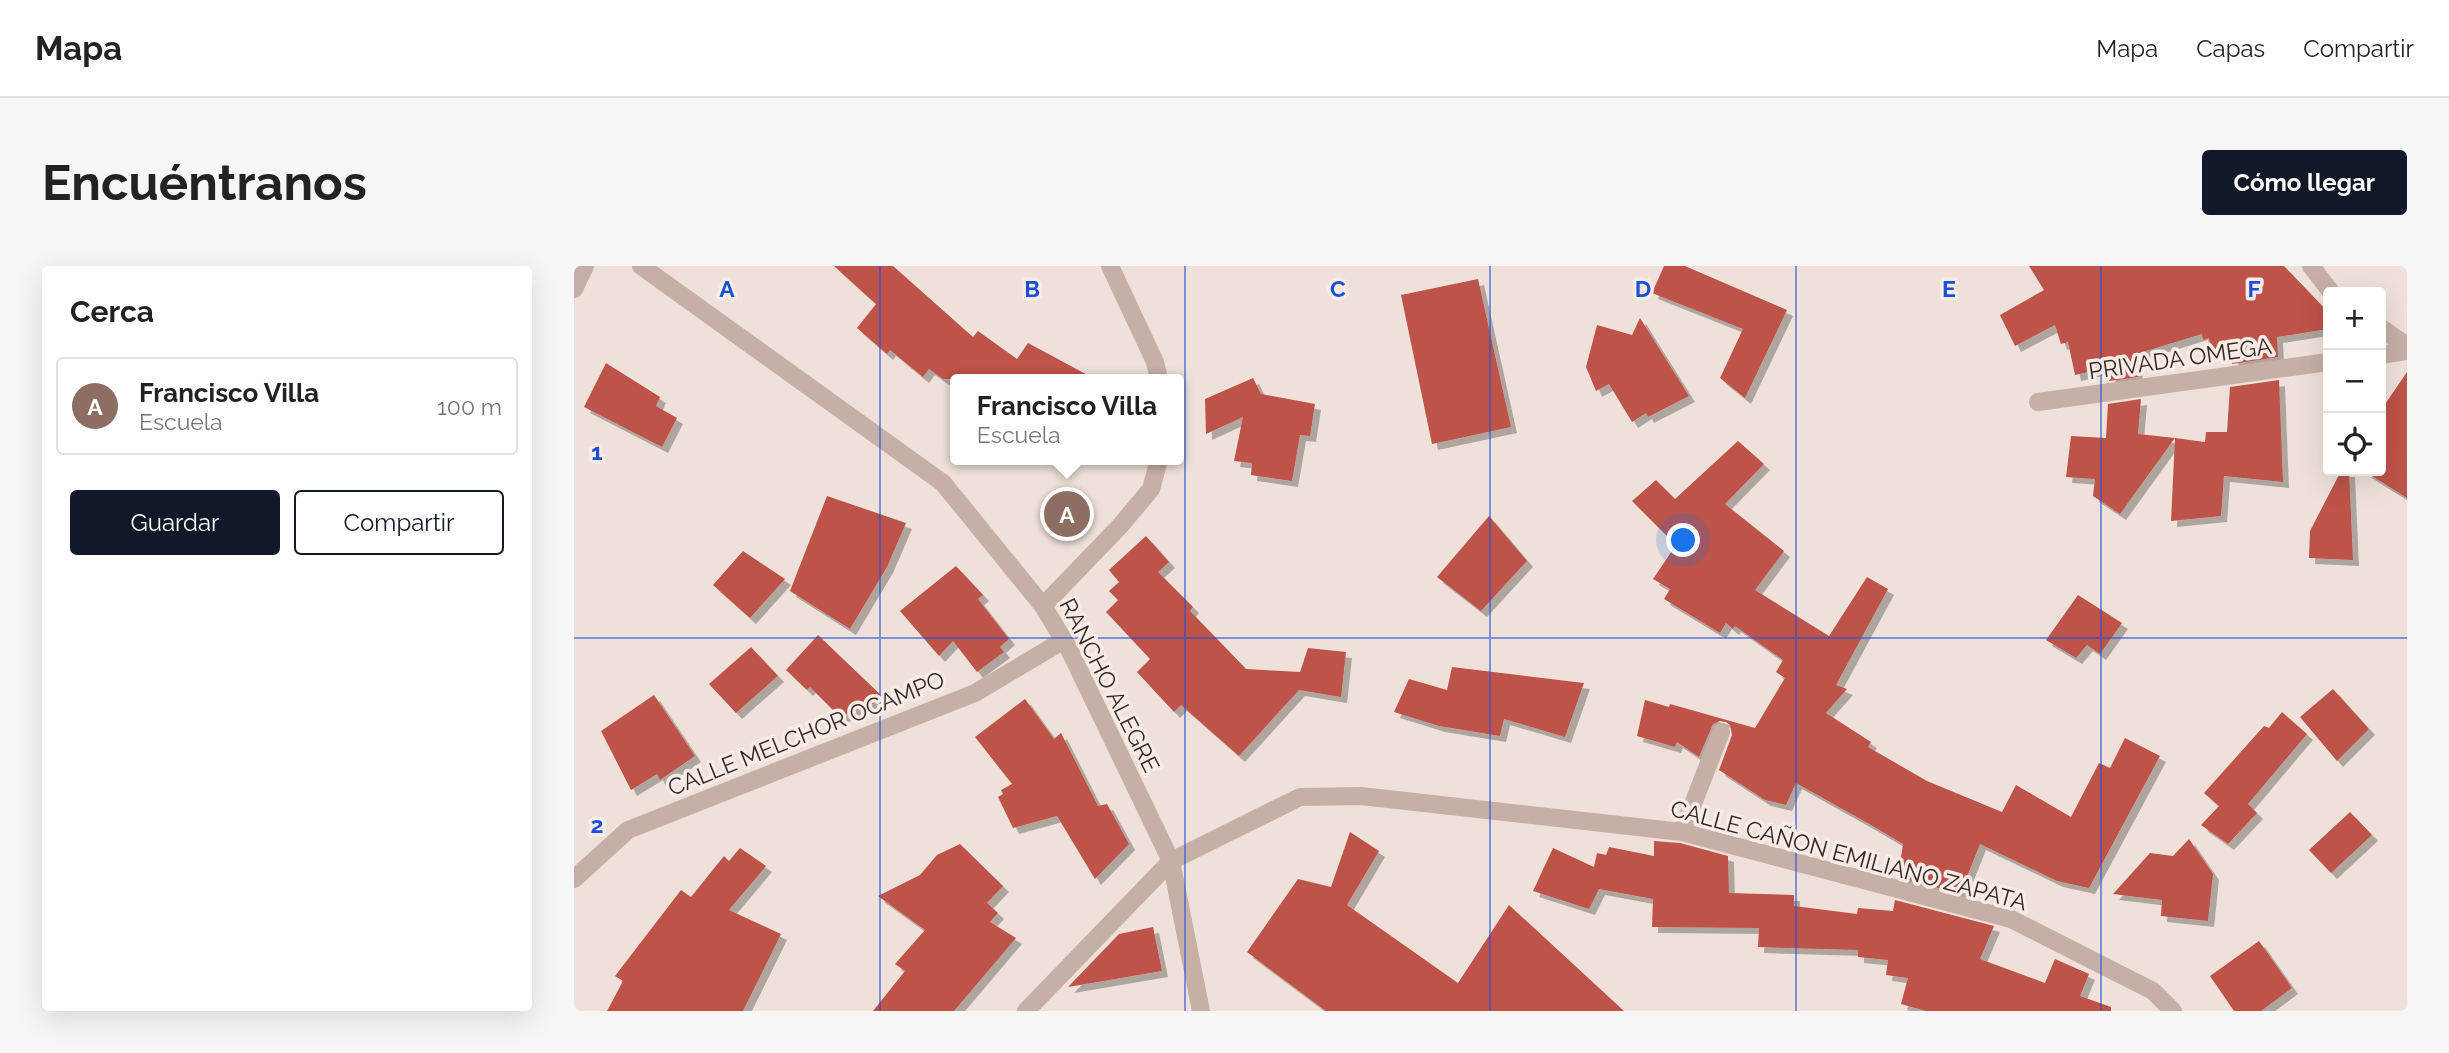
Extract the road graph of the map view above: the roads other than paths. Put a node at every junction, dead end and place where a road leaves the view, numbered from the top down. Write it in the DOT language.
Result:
graph roads {
  1 [pos="585,266"];
  2 [pos="641,266"];
  3 [pos="1110,266"];
  4 [pos="2311,266"];
  5 [pos="2327,287"];
  6 [pos="574,289"];
  7 [pos="2386,332"];
  8 [pos="2407,349"];
  9 [pos="2386,354"];
  10 [pos="2323,363"];
  11 [pos="1159,374"];
  12 [pos="2038,402"];
  13 [pos="1157,465"];
  14 [pos="1043,606"];
  15 [pos="1064,640"];
  16 [pos="1721,732"];
  17 [pos="1682,832"];
  18 [pos="1171,861"];
  19 [pos="574,879"];
  20 [pos="1026,1011"];
  21 [pos="1201,1011"];
  22 [pos="2173,1011"];
  1 -- 6 [label="street"];
  2 -- 14 [label="street, RANCHO ALEGRE"];
  3 -- 11 [label="street"];
  4 -- 5 [label="street"];
  7 -- 8 [label="street"];
  8 -- 9 [label="street"];
  10 -- 12 [label="street, PRIVADA OMEGA"];
  13 -- 14 [label="street"];
  14 -- 15 [label="street, RANCHO ALEGRE"];
  15 -- 18 [label="street, RANCHO ALEGRE"];
  15 -- 19 [label="street, CALLE MELCHOR OCAMPO"];
  16 -- 17 [label="street"];
  17 -- 18 [label="street, CALLE CAÑON EMILIANO ZAPATA"];
  17 -- 22 [label="street, CALLE CAÑON EMILIANO ZAPATA"];
  18 -- 20 [label="street, CALLE CAÑON EMILIANO ZAPATA"];
  18 -- 21 [label="street, RANCHO ALEGRE"];
}
